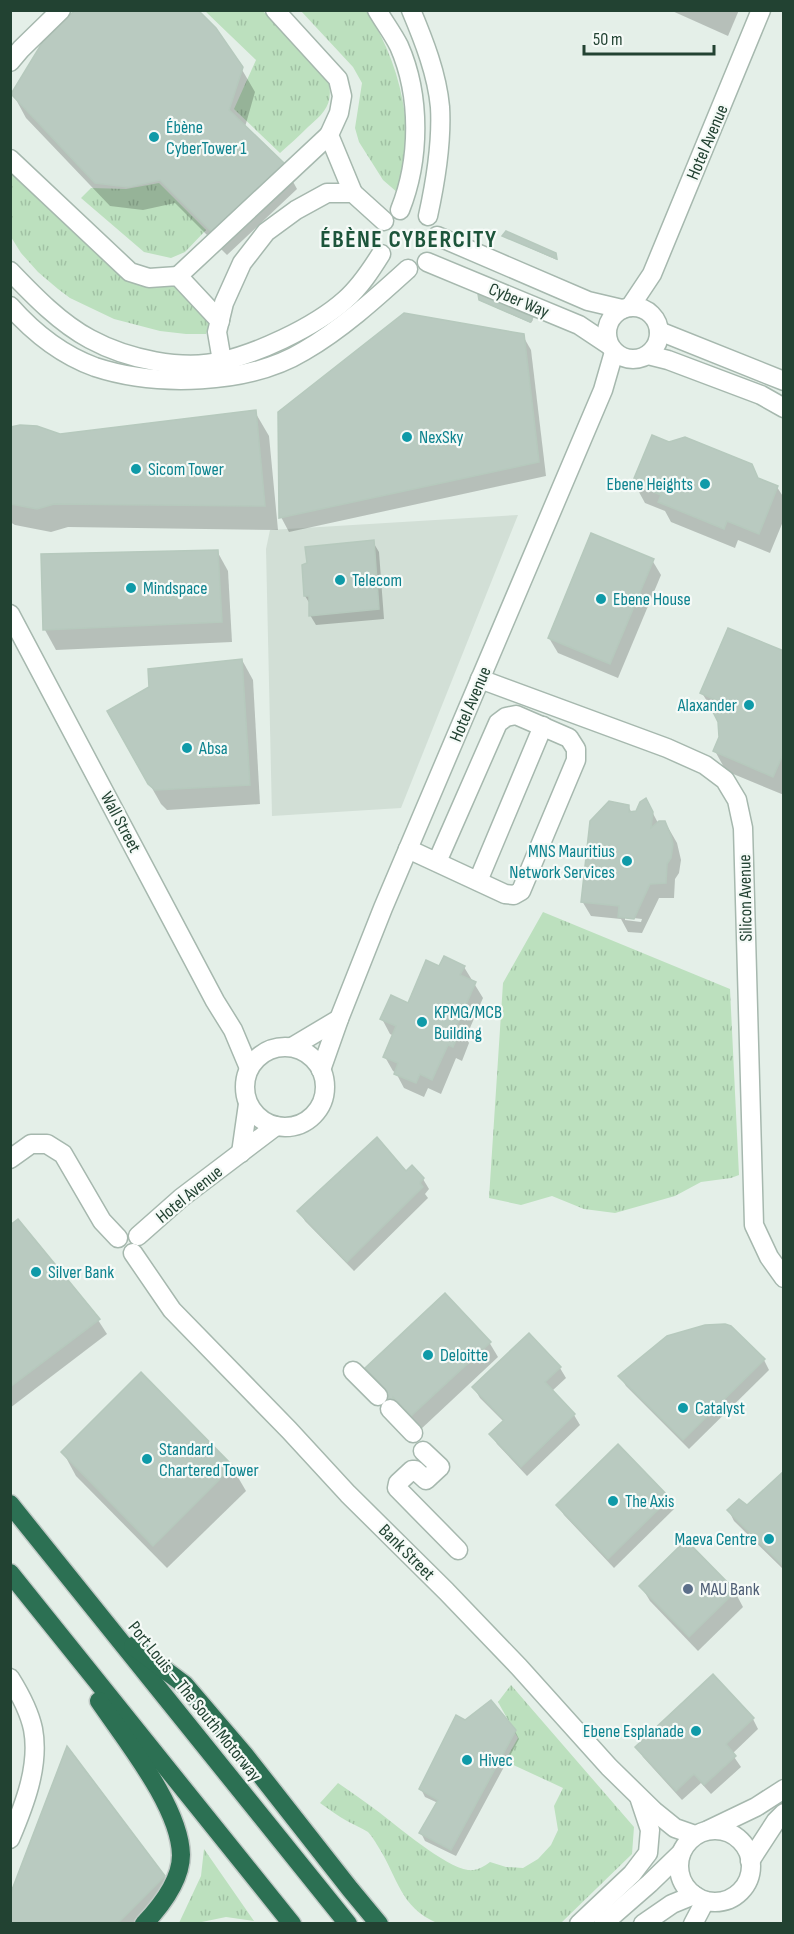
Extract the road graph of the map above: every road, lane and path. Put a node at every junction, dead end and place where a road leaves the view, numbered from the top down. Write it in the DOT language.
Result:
graph roads {
  1 [pos="61,10"];
  2 [pos="275,10"];
  3 [pos="377,10"];
  4 [pos="411,10"];
  5 [pos="761,10"];
  6 [pos="10,62"];
  7 [pos="329,135"];
  8 [pos="10,159"];
  9 [pos="353,193"];
  10 [pos="400,210"];
  11 [pos="428,216"];
  12 [pos="384,220"];
  13 [pos="437,236"];
  14 [pos="381,254"];
  15 [pos="427,262"];
  16 [pos="408,269"];
  17 [pos="10,271"];
  18 [pos="652,274"];
  19 [pos="178,276"];
  20 [pos="10,306"];
  21 [pos="626,308"];
  22 [pos="220,321"];
  23 [pos="656,324"];
  24 [pos="625,353"];
  25 [pos="222,361"];
  26 [pos="239,375"];
  27 [pos="783,381"];
  28 [pos="783,408"];
  29 [pos="13,626"];
  30 [pos="480,679"];
  31 [pos="543,726"];
  32 [pos="408,849"];
  33 [pos="437,862"];
  34 [pos="478,881"];
  35 [pos="339,1019"];
  36 [pos="233,1030"];
  37 [pos="292,1047"];
  38 [pos="267,1051"];
  39 [pos="249,1068"];
  40 [pos="321,1070"];
  41 [pos="248,1104"];
  42 [pos="276,1126"];
  43 [pos="241,1153"];
  44 [pos="10,1159"];
  45 [pos="135,1244"];
  46 [pos="783,1278"];
  47 [pos="353,1371"];
  48 [pos="413,1433"];
  49 [pos="423,1451"];
  50 [pos="10,1504"];
  51 [pos="458,1550"];
  52 [pos="10,1574"];
  53 [pos="39,1609"];
  54 [pos="110,1629"];
  55 [pos="10,1677"];
  56 [pos="783,1789"];
  57 [pos="638,1796"];
  58 [pos="783,1813"];
  59 [pos="701,1833"];
  60 [pos="10,1839"];
  61 [pos="682,1852"];
  62 [pos="750,1861"];
  63 [pos="699,1898"];
  64 [pos="144,1923"];
  65 [pos="292,1923"];
  66 [pos="348,1923"];
  67 [pos="379,1923"];
  68 [pos="579,1923"];
  69 [pos="603,1923"];
  70 [pos="643,1923"];
  71 [pos="693,1923"];
  1 -- 6 [label="street"];
  2 -- 7 [label="street"];
  3 -- 10 [label="street"];
  4 -- 11 [label="street"];
  5 -- 18 [label="street, Hotel Avenue"];
  7 -- 9 [label="street"];
  7 -- 19 [label="street"];
  8 -- 19 [label="street"];
  9 -- 12 [label="street"];
  9 -- 22 [label="street"];
  10 -- 11 [label="street"];
  10 -- 12 [label="street"];
  11 -- 13 [label="street"];
  12 -- 14 [label="street"];
  13 -- 15 [label="street"];
  13 -- 21 [label="street, Cyber Way"];
  14 -- 16 [label="street"];
  14 -- 25 [label="street"];
  15 -- 16 [label="street"];
  15 -- 24 [label="street, Cyber Way"];
  16 -- 26 [label="street"];
  17 -- 25 [label="street"];
  18 -- 21 [label="street, Hotel Avenue"];
  18 -- 23 [label="street, Hotel Avenue"];
  19 -- 22 [label="street"];
  20 -- 26 [label="street"];
  21 -- 23 [label="street"];
  21 -- 24 [label="street"];
  22 -- 25 [label="street"];
  23 -- 24 [label="street"];
  23 -- 27 [label="street"];
  24 -- 28 [label="street, Cyber Way"];
  24 -- 30 [label="street, Hotel Avenue"];
  25 -- 26 [label="street"];
  29 -- 36 [label="street, Wall Street"];
  30 -- 32 [label="street, Hotel Avenue"];
  30 -- 46 [label="street, Silicon Avenue"];
  31 -- 33 [label="street"];
  31 -- 34 [label="street"];
  31 -- 34 [label="street"];
  32 -- 33 [label="street"];
  32 -- 35 [label="street, Hotel Avenue"];
  33 -- 34 [label="street"];
  35 -- 37 [label="street"];
  35 -- 40 [label="street, Hotel Avenue"];
  36 -- 38 [label="street, Wall Street"];
  36 -- 39 [label="street, Wall Street"];
  37 -- 38 [label="street"];
  37 -- 40 [label="street"];
  38 -- 39 [label="street"];
  39 -- 41 [label="street"];
  40 -- 42 [label="street"];
  41 -- 42 [label="street"];
  41 -- 43 [label="street, Hotel Avenue"];
  42 -- 43 [label="street, Hotel Avenue"];
  43 -- 45 [label="street, Hotel Avenue"];
  44 -- 45 [label="street, Bank Street"];
  45 -- 57 [label="street, Bank Street"];
  47 -- 48 [label="street"];
  49 -- 51 [label="street"];
  50 -- 54 [label="highway, Port Louis – The South Motorway"];
  52 -- 53 [label="highway"];
  53 -- 64 [label="highway"];
  53 -- 65 [label="highway"];
  54 -- 66 [label="highway, Port Louis – The South Motorway"];
  54 -- 67 [label="highway"];
  55 -- 60 [label="street"];
  56 -- 59 [label="street"];
  57 -- 59 [label="street, Bank Street"];
  57 -- 61 [label="street"];
  57 -- 68 [label="street"];
  58 -- 62 [label="street"];
  59 -- 61 [label="street"];
  59 -- 62 [label="street"];
  61 -- 63 [label="street"];
  61 -- 69 [label="street"];
  62 -- 63 [label="street"];
  63 -- 70 [label="street"];
  63 -- 71 [label="street"];
}
